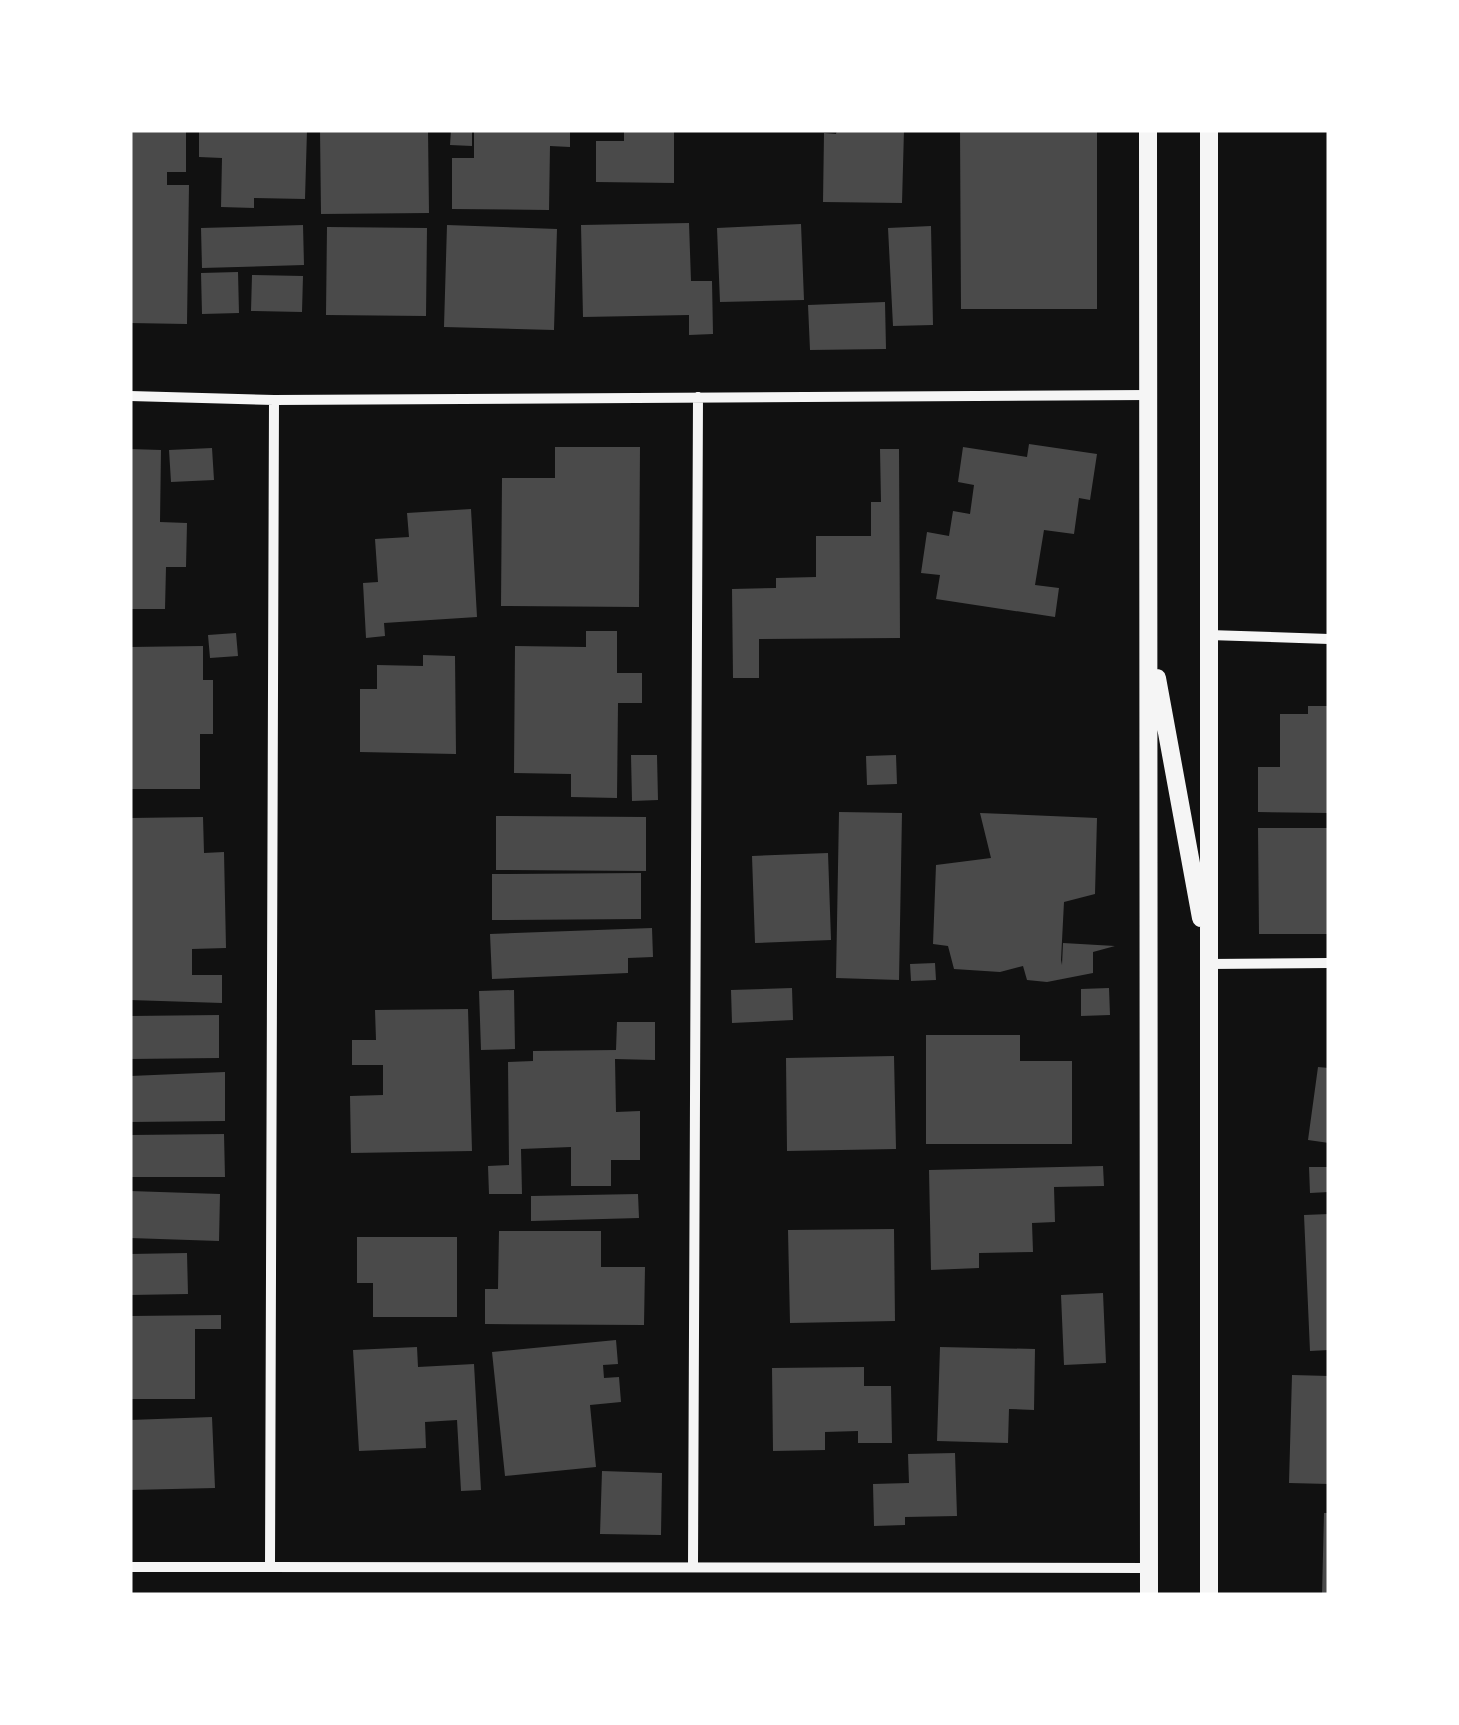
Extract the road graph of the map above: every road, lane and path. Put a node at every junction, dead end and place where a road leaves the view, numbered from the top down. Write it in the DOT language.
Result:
graph roads {
  1 [pos="1148,130"];
  2 [pos="1209,130"];
  3 [pos="1148,394"];
  4 [pos="130,396"];
  5 [pos="698,397"];
  6 [pos="274,400"];
  7 [pos="1148,633"];
  8 [pos="1209,635"];
  9 [pos="1329,639"];
  10 [pos="1329,963"];
  11 [pos="1210,964"];
  12 [pos="692,1565"];
  13 [pos="270,1566"];
  14 [pos="130,1567"];
  15 [pos="1149,1568"];
  16 [pos="1149,1595"];
  17 [pos="1210,1595"];
  1 -- 3 [label="street"];
  2 -- 8 [label="street"];
  3 -- 5 [label="street"];
  3 -- 7 [label="street"];
  4 -- 6 [label="street"];
  5 -- 6 [label="street"];
  5 -- 12 [label="street"];
  6 -- 13 [label="street"];
  7 -- 11 [label="street"];
  7 -- 15 [label="street"];
  8 -- 9 [label="street"];
  8 -- 11 [label="street"];
  10 -- 11 [label="street"];
  11 -- 17 [label="street"];
  12 -- 13 [label="street"];
  12 -- 15 [label="street"];
  13 -- 14 [label="street"];
  15 -- 16 [label="street"];
}
